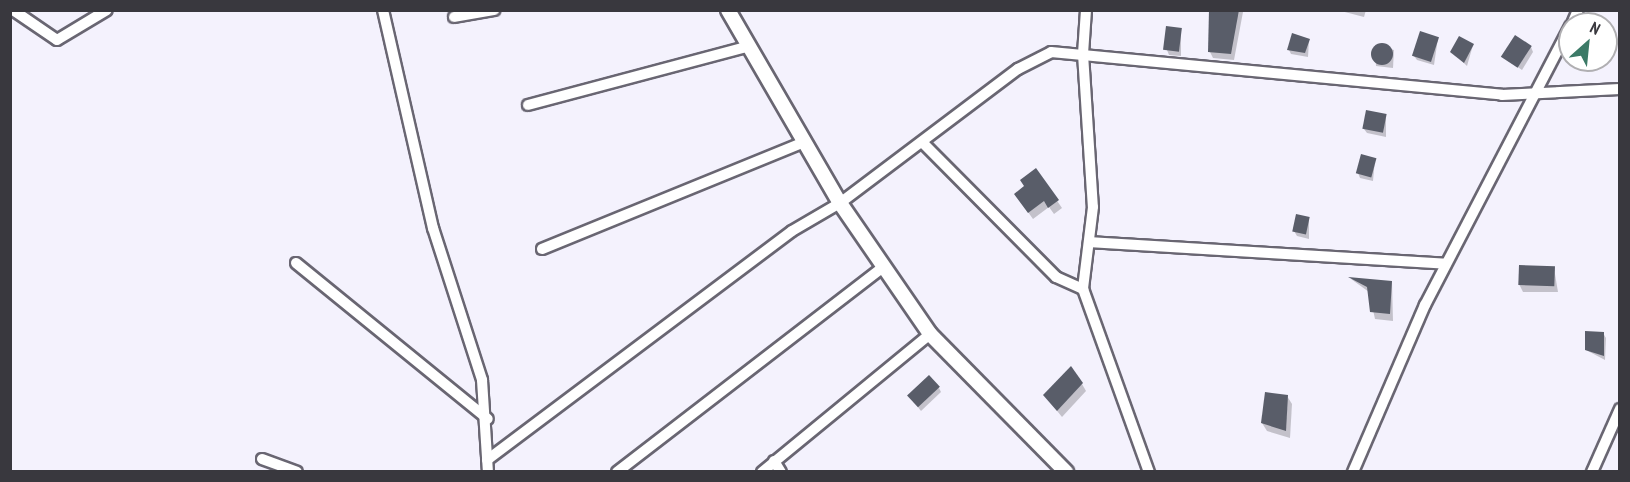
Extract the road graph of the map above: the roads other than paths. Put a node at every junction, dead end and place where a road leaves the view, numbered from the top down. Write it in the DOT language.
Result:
graph roads {
  1 [pos="13,10"];
  2 [pos="107,10"];
  3 [pos="383,10"];
  4 [pos="494,10"];
  5 [pos="728,10"];
  6 [pos="1086,10"];
  7 [pos="454,17"];
  8 [pos="749,46"];
  9 [pos="1083,54"];
  10 [pos="1558,54"];
  11 [pos="1620,89"];
  12 [pos="1539,95"];
  13 [pos="528,105"];
  14 [pos="806,141"];
  15 [pos="923,142"];
  16 [pos="840,203"];
  17 [pos="1089,242"];
  18 [pos="542,249"];
  19 [pos="296,262"];
  20 [pos="1445,264"];
  21 [pos="883,267"];
  22 [pos="1083,289"];
  23 [pos="930,334"];
  24 [pos="1620,410"];
  25 [pos="488,418"];
  26 [pos="262,459"];
  27 [pos="774,461"];
  28 [pos="488,466"];
  29 [pos="297,471"];
  30 [pos="617,471"];
  31 [pos="762,471"];
  32 [pos="782,471"];
  33 [pos="1066,471"];
  34 [pos="1149,471"];
  35 [pos="1353,471"];
  36 [pos="1592,471"];
  1 -- 2 [label="street"];
  3 -- 25 [label="street"];
  4 -- 7 [label="street"];
  5 -- 8 [label="street"];
  6 -- 9 [label="street"];
  8 -- 13 [label="street"];
  8 -- 14 [label="street"];
  9 -- 12 [label="street"];
  9 -- 15 [label="street"];
  9 -- 17 [label="street"];
  10 -- 12 [label="street"];
  11 -- 12 [label="street"];
  12 -- 20 [label="street"];
  14 -- 16 [label="street"];
  14 -- 18 [label="street"];
  15 -- 16 [label="street"];
  15 -- 22 [label="street"];
  16 -- 21 [label="street"];
  16 -- 28 [label="street"];
  17 -- 20 [label="street"];
  17 -- 22 [label="street"];
  19 -- 25 [label="street"];
  20 -- 35 [label="street"];
  21 -- 23 [label="street"];
  21 -- 30 [label="street"];
  22 -- 34 [label="street"];
  23 -- 27 [label="street"];
  23 -- 33 [label="street"];
  24 -- 36 [label="street"];
  25 -- 28 [label="street"];
  26 -- 29 [label="street"];
  27 -- 31 [label="street"];
  27 -- 32 [label="street"];
}
